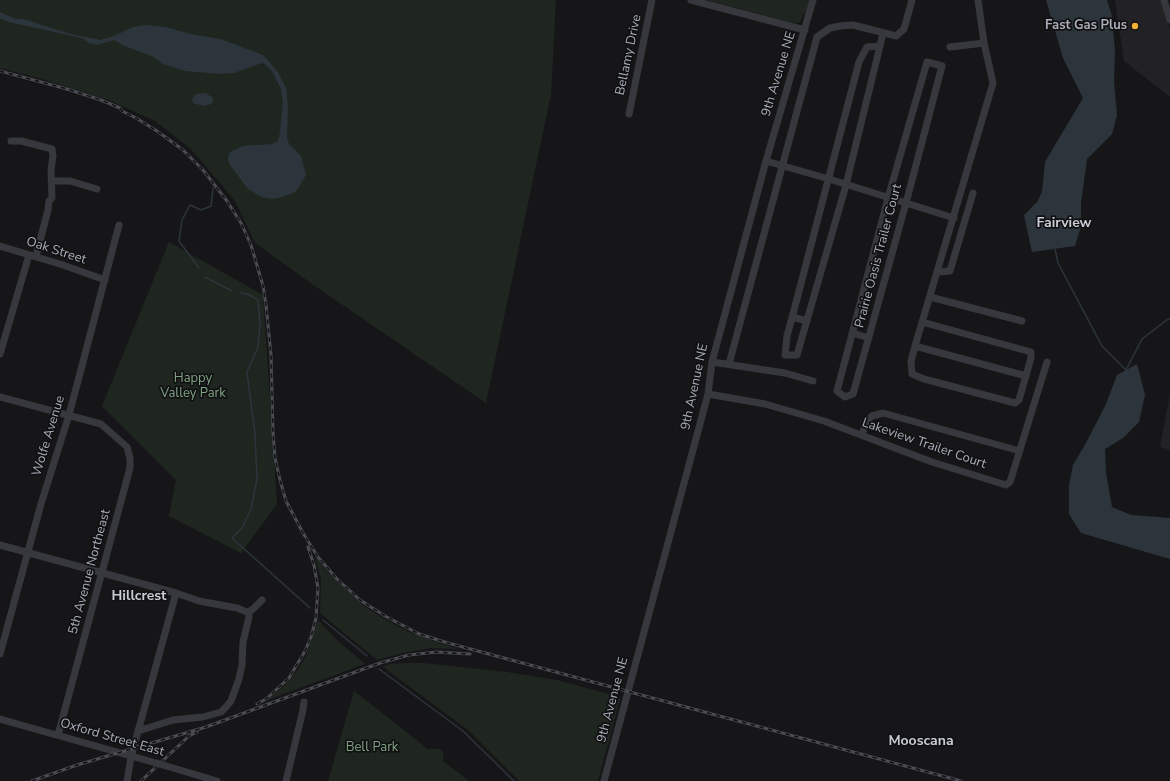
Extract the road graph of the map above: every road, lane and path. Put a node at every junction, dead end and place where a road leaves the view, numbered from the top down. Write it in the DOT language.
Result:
graph roads {
  1 [pos="652,0"];
  2 [pos="691,0"];
  3 [pos="813,0"];
  4 [pos="912,0"];
  5 [pos="978,0"];
  6 [pos="1164,0"];
  7 [pos="1170,20"];
  8 [pos="805,30"];
  9 [pos="883,33"];
  10 [pos="984,43"];
  11 [pos="880,46"];
  12 [pos="950,47"];
  13 [pos="629,114"];
  14 [pos="11,141"];
  15 [pos="766,161"];
  16 [pos="782,166"];
  17 [pos="828,179"];
  18 [pos="51,181"];
  19 [pos="846,185"];
  20 [pos="96,189"];
  21 [pos="973,193"];
  22 [pos="888,198"];
  23 [pos="906,203"];
  24 [pos="954,218"];
  25 [pos="119,225"];
  26 [pos="0,246"];
  27 [pos="33,256"];
  28 [pos="938,272"];
  29 [pos="104,280"];
  30 [pos="930,297"];
  31 [pos="792,317"];
  32 [pos="807,321"];
  33 [pos="1022,321"];
  34 [pos="922,322"];
  35 [pos="853,334"];
  36 [pos="869,338"];
  37 [pos="915,346"];
  38 [pos="0,354"];
  39 [pos="712,362"];
  40 [pos="1047,362"];
  41 [pos="729,364"];
  42 [pos="1026,376"];
  43 [pos="813,381"];
  44 [pos="708,394"];
  45 [pos="0,397"];
  46 [pos="69,415"];
  47 [pos="862,435"];
  48 [pos="1020,451"];
  49 [pos="0,545"];
  50 [pos="27,552"];
  51 [pos="102,572"];
  52 [pos="176,593"];
  53 [pos="262,600"];
  54 [pos="248,612"];
  55 [pos="0,654"];
  56 [pos="304,702"];
  57 [pos="0,719"];
  58 [pos="138,731"];
  59 [pos="58,735"];
  60 [pos="131,757"];
  61 [pos="212,780"];
  62 [pos="127,781"];
  63 [pos="286,781"];
  64 [pos="604,781"];
  1 -- 13 [label="street, Bellamy Drive"];
  2 -- 8 [label="street"];
  3 -- 8 [label="street, 9th Avenue NE"];
  4 -- 9 [label="street"];
  5 -- 10 [label="street"];
  6 -- 7 [label="street"];
  8 -- 15 [label="street, 9th Avenue NE"];
  9 -- 11 [label="street"];
  9 -- 16 [label="street"];
  10 -- 12 [label="street"];
  10 -- 24 [label="street"];
  11 -- 17 [label="street"];
  11 -- 19 [label="street"];
  14 -- 18 [label="street"];
  15 -- 16 [label="street"];
  15 -- 39 [label="street, 9th Avenue NE"];
  16 -- 17 [label="street"];
  16 -- 41 [label="street"];
  17 -- 19 [label="street"];
  17 -- 31 [label="street"];
  18 -- 20 [label="street"];
  18 -- 27 [label="street"];
  19 -- 22 [label="street"];
  19 -- 32 [label="street"];
  21 -- 28 [label="street"];
  22 -- 23 [label="street"];
  22 -- 23 [label="street, Prairie Oasis Trailer Court"];
  22 -- 35 [label="street, Prairie Oasis Trailer Court"];
  23 -- 24 [label="street"];
  23 -- 36 [label="street, Prairie Oasis Trailer Court"];
  24 -- 28 [label="street"];
  25 -- 29 [label="street, Wolfe Avenue"];
  26 -- 27 [label="street, Oak Street"];
  27 -- 29 [label="street, Oak Street"];
  27 -- 38 [label="street"];
  28 -- 30 [label="street"];
  29 -- 46 [label="street, Wolfe Avenue"];
  30 -- 33 [label="street"];
  30 -- 34 [label="street"];
  31 -- 32 [label="street"];
  31 -- 32 [label="street"];
  34 -- 37 [label="street"];
  34 -- 42 [label="street"];
  35 -- 36 [label="street"];
  35 -- 36 [label="street, Prairie Oasis Trailer Court"];
  37 -- 42 [label="street"];
  37 -- 42 [label="street"];
  39 -- 41 [label="street"];
  39 -- 44 [label="street, 9th Avenue NE"];
  40 -- 48 [label="street, Lakeview Trailer Court"];
  41 -- 43 [label="street"];
  44 -- 47 [label="street, Lakeview Trailer Court"];
  44 -- 64 [label="street, 9th Avenue NE"];
  45 -- 46 [label="street"];
  46 -- 50 [label="street, Wolfe Avenue"];
  46 -- 51 [label="street, 5th Avenue Northeast"];
  47 -- 48 [label="street"];
  47 -- 48 [label="street, Lakeview Trailer Court"];
  49 -- 50 [label="street"];
  50 -- 51 [label="street"];
  50 -- 55 [label="street, Wolfe Avenue"];
  51 -- 52 [label="street"];
  51 -- 59 [label="street, 5th Avenue Northeast"];
  52 -- 54 [label="street"];
  52 -- 58 [label="street"];
  53 -- 54 [label="street"];
  54 -- 58 [label="street"];
  56 -- 63 [label="street"];
  57 -- 59 [label="street, Oxford Street East"];
  58 -- 60 [label="street"];
  59 -- 60 [label="street, Oxford Street East"];
  60 -- 61 [label="street, Oxford Street East"];
  60 -- 62 [label="street"];
}
